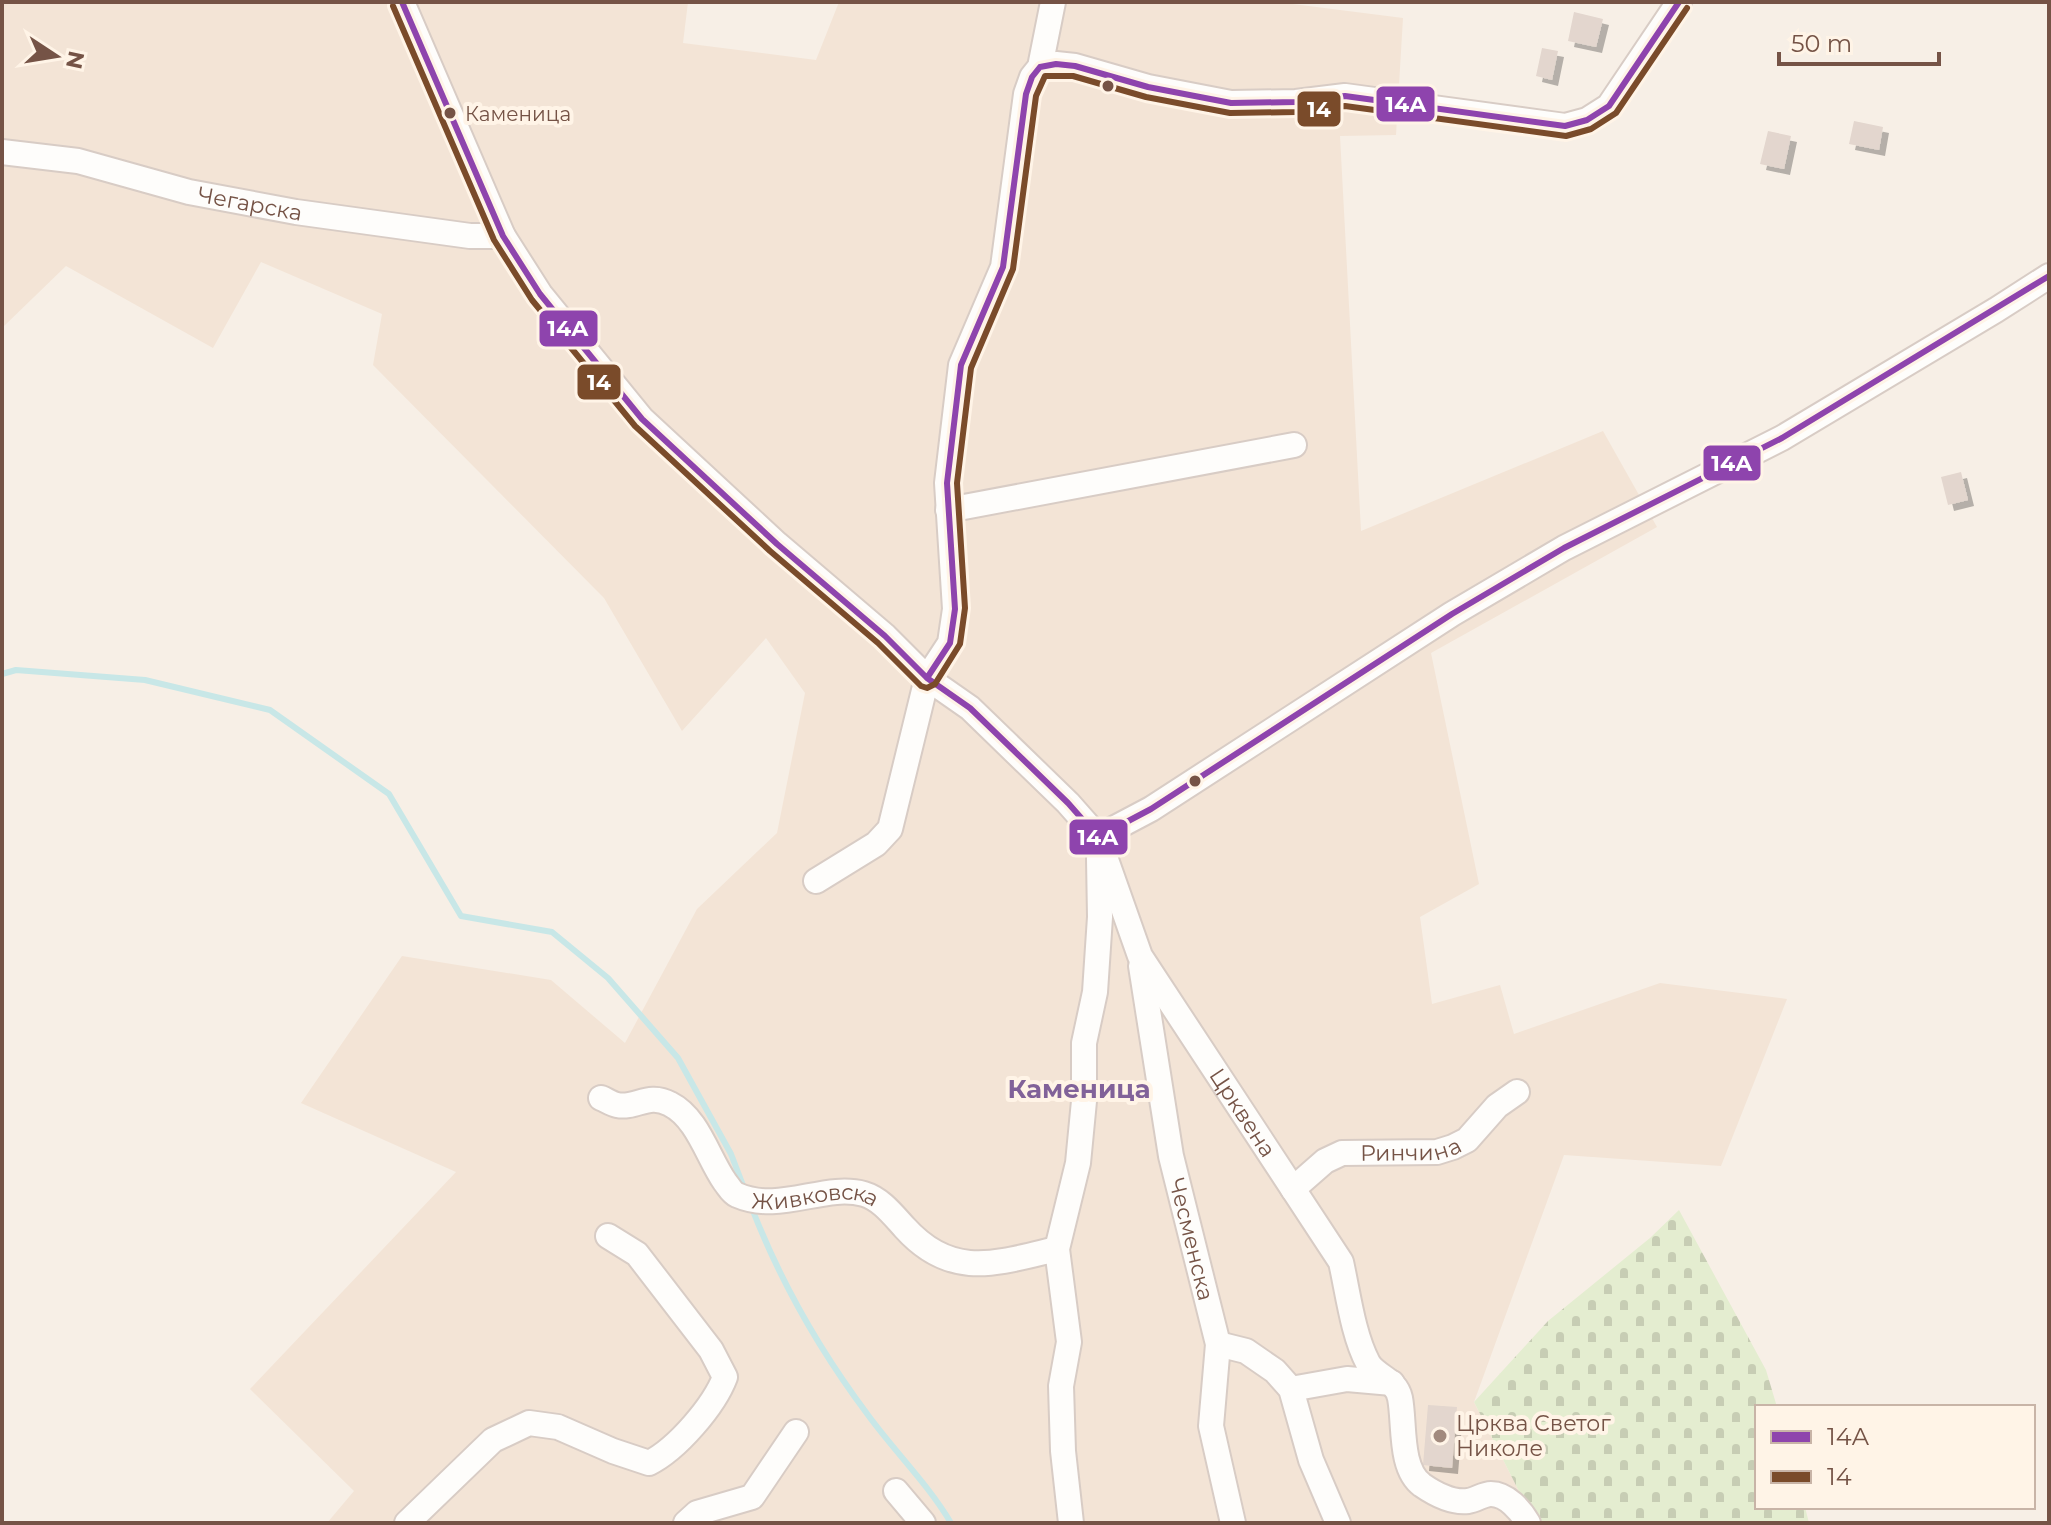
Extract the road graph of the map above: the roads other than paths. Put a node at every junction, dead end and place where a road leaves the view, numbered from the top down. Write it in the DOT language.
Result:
graph roads {
  1 [pos="402,2"];
  2 [pos="1053,2"];
  3 [pos="1679,2"];
  4 [pos="1040,67"];
  5 [pos="2,152"];
  6 [pos="503,236"];
  7 [pos="2049,276"];
  8 [pos="1294,445"];
  9 [pos="948,510"];
  10 [pos="927,678"];
  11 [pos="1098,837"];
  12 [pos="816,881"];
  13 [pos="1140,956"];
  14 [pos="1517,1092"];
  15 [pos="601,1098"];
  16 [pos="1293,1189"];
  17 [pos="608,1236"];
  18 [pos="1057,1249"];
  19 [pos="1218,1344"];
  20 [pos="1393,1383"];
  21 [pos="1291,1389"];
  22 [pos="796,1432"];
  23 [pos="896,1491"];
  24 [pos="1471,1512"];
  25 [pos="407,1523"];
  26 [pos="686,1523"];
  27 [pos="923,1523"];
  28 [pos="1071,1523"];
  29 [pos="1233,1523"];
  30 [pos="1338,1523"];
  31 [pos="1528,1523"];
  1 -- 6 [label="street, Црквена"];
  2 -- 4 [label="street"];
  3 -- 4 [label="street"];
  4 -- 9 [label="street"];
  5 -- 6 [label="street, Чегарска"];
  6 -- 10 [label="street, Црквена"];
  7 -- 11 [label="street"];
  8 -- 9 [label="street"];
  9 -- 10 [label="street"];
  10 -- 11 [label="street, Црквена"];
  10 -- 12 [label="street"];
  11 -- 13 [label="street, Црквена"];
  11 -- 18 [label="street"];
  13 -- 16 [label="street, Црквена"];
  13 -- 19 [label="street, Чесменска"];
  14 -- 16 [label="street, Ринчина"];
  15 -- 18 [label="street, Живковска"];
  16 -- 20 [label="street, Црквена"];
  17 -- 25 [label="street"];
  18 -- 28 [label="street"];
  19 -- 21 [label="street"];
  19 -- 29 [label="street, Чесменска"];
  20 -- 21 [label="street"];
  20 -- 24 [label="street"];
  21 -- 30 [label="street"];
  22 -- 26 [label="street"];
  23 -- 27 [label="street"];
  24 -- 31 [label="street"];
}
